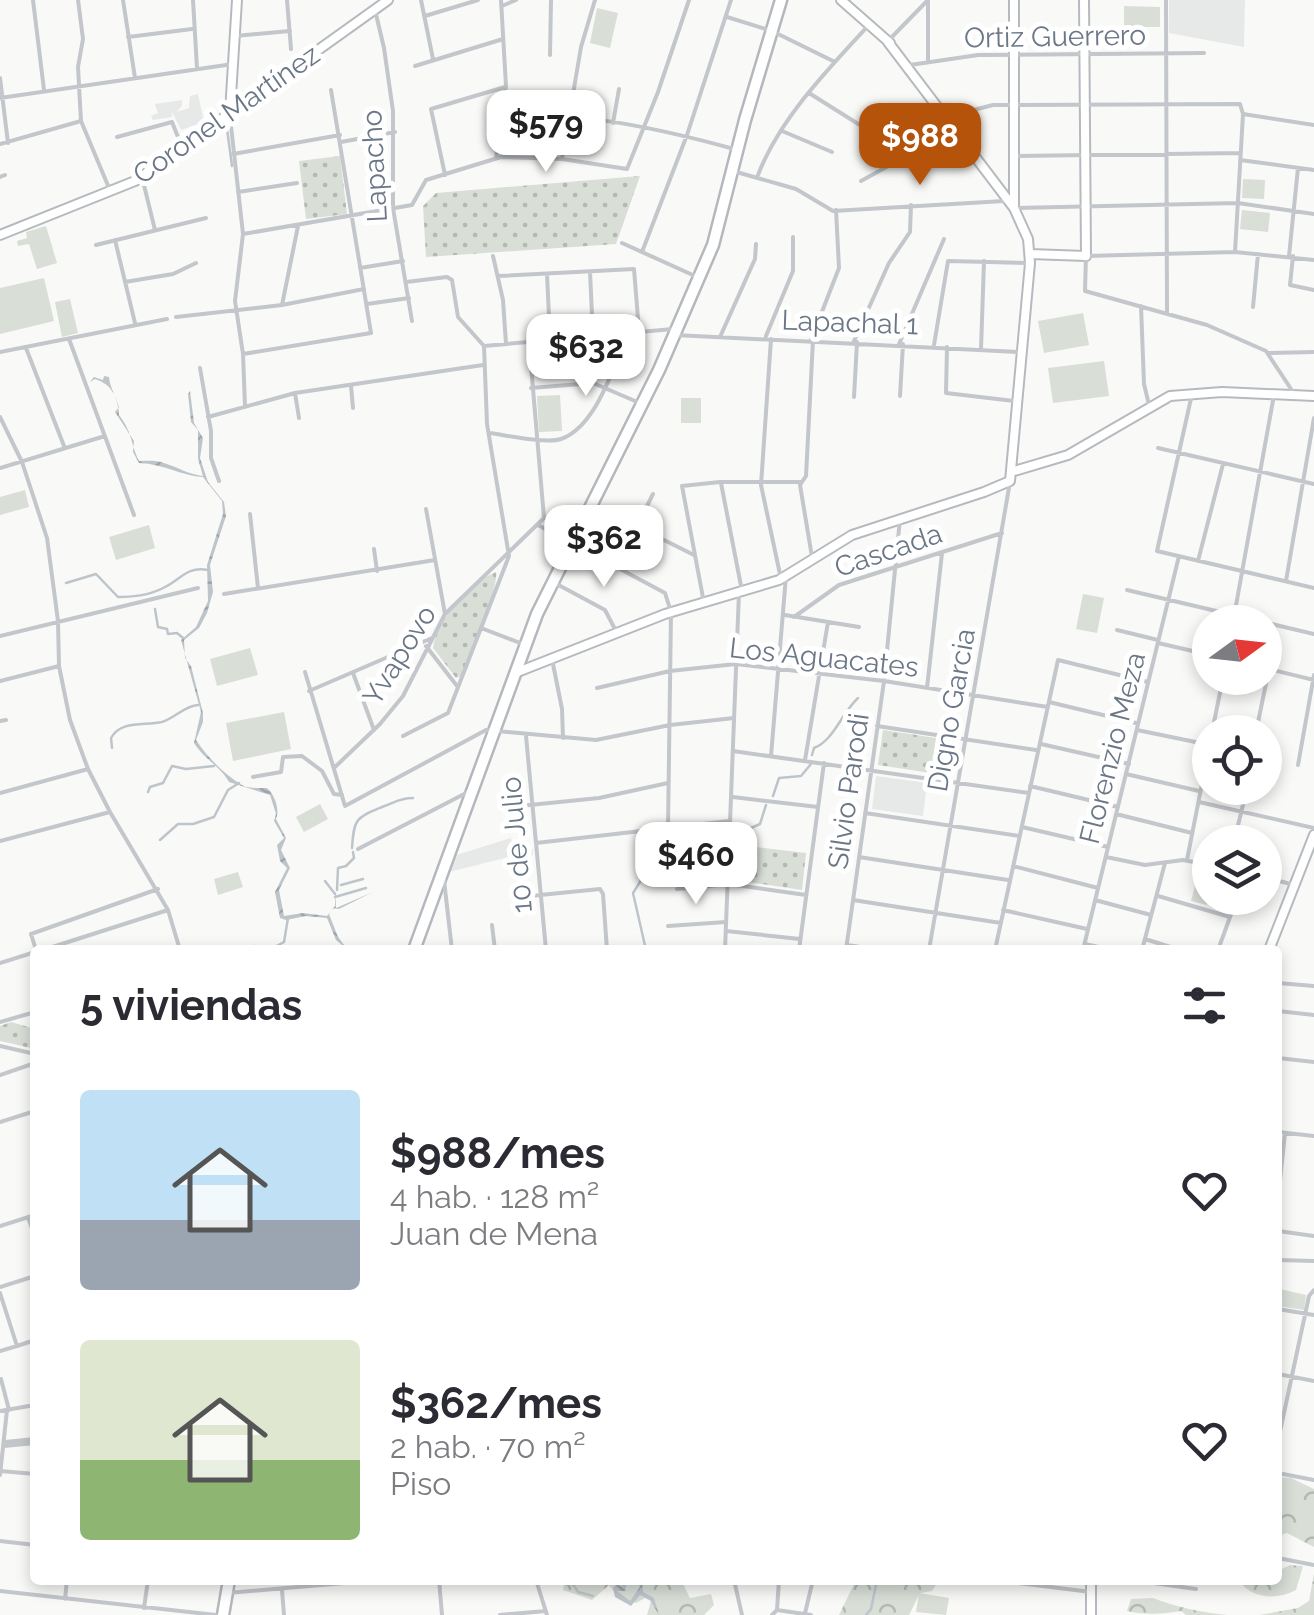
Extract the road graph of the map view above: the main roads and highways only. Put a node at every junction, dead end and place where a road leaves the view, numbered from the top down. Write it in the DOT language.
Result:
graph roads {
  1 [pos="781,0"];
  2 [pos="416,945"];
  3 [pos="228,1585"];
  4 [pos="220,1615"];
  1 -- 2 [label="main road"];
  3 -- 4 [label="main road"];
}
